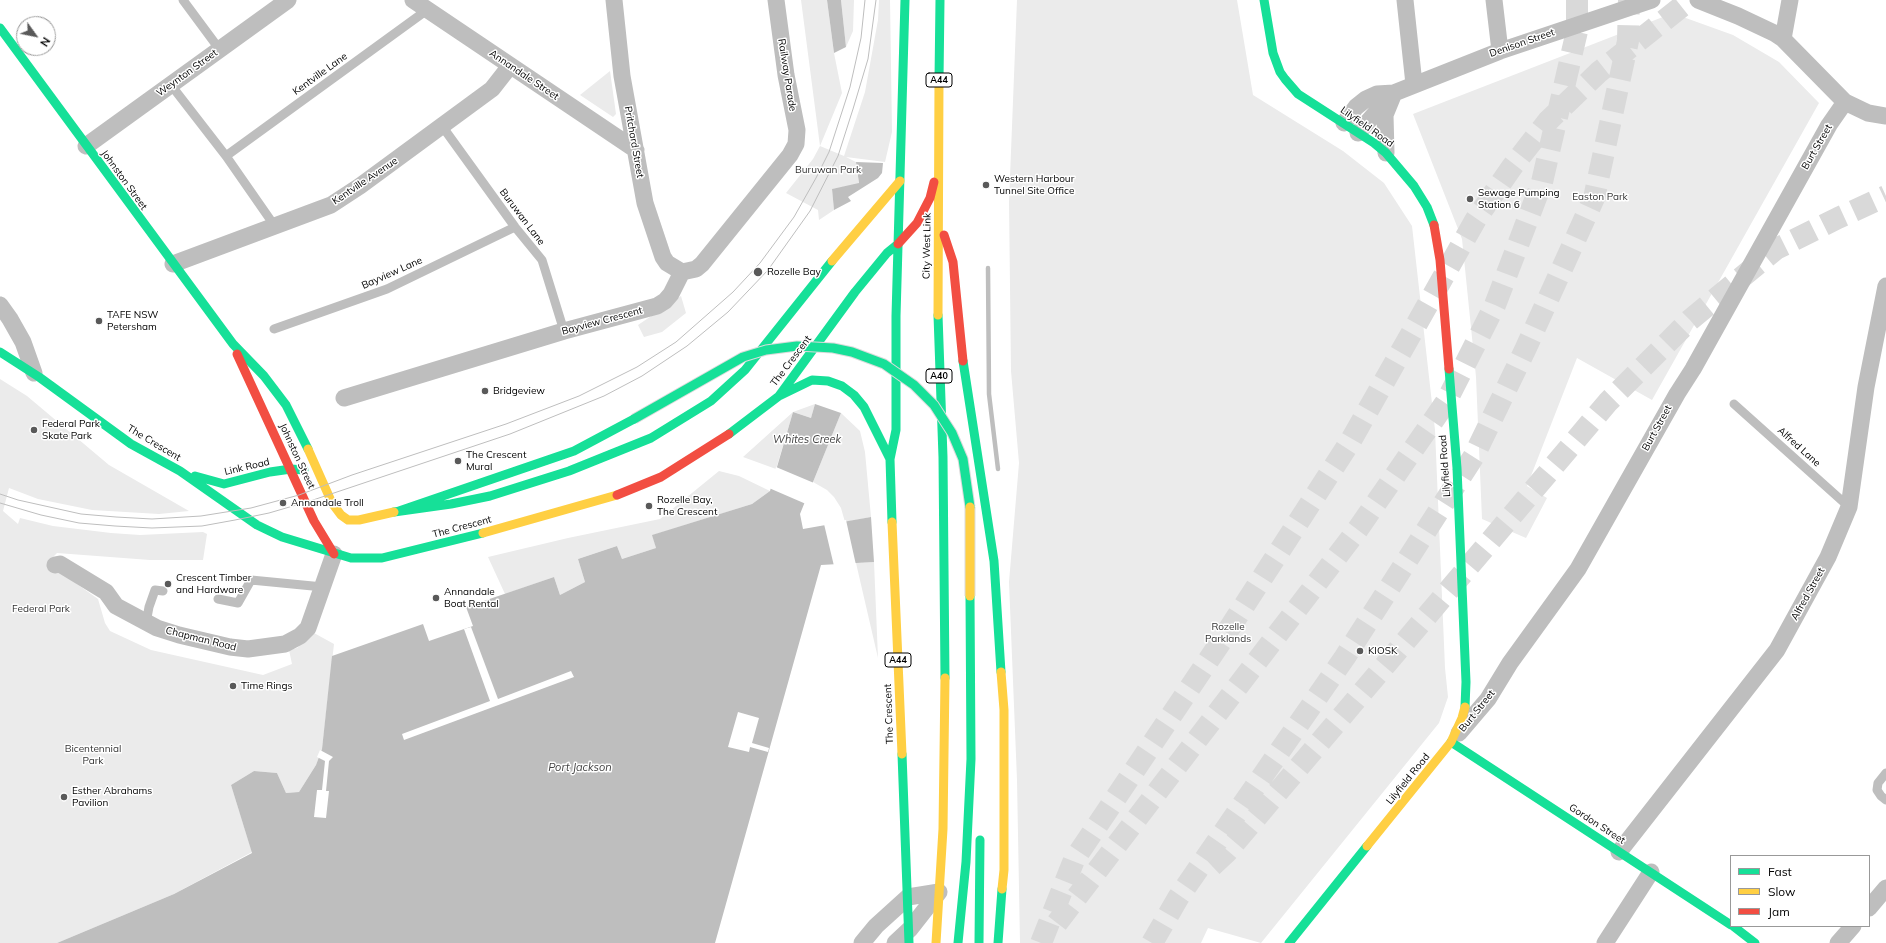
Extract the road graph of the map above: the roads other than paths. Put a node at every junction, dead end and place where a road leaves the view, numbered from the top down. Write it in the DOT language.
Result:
graph roads {
  1 [pos="183,0"];
  2 [pos="288,0"];
  3 [pos="413,0"];
  4 [pos="776,0"];
  5 [pos="904,0"];
  6 [pos="940,0"];
  7 [pos="1264,0"];
  8 [pos="1405,0"];
  9 [pos="1494,0"];
  10 [pos="1652,0"];
  11 [pos="1698,0"];
  12 [pos="1790,0"];
  13 [pos="613,3"];
  14 [pos="427,10"];
  15 [pos="0,28"];
  16 [pos="1783,39"];
  17 [pos="220,50"];
  18 [pos="1500,51"];
  19 [pos="510,66"];
  20 [pos="1414,84"];
  21 [pos="171,85"];
  22 [pos="1392,98"];
  23 [pos="1845,102"];
  24 [pos="1886,116"];
  25 [pos="1344,123"];
  26 [pos="442,126"];
  27 [pos="1358,133"];
  28 [pos="86,146"];
  29 [pos="636,150"];
  30 [pos="1386,152"];
  31 [pos="226,156"];
  32 [pos="939,160"];
  33 [pos="900,181"];
  34 [pos="939,219"];
  35 [pos="274,226"];
  36 [pos="515,227"];
  37 [pos="898,244"];
  38 [pos="173,264"];
  39 [pos="682,272"];
  40 [pos="1886,286"];
  41 [pos="0,305"];
  42 [pos="274,329"];
  43 [pos="564,331"];
  44 [pos="232,344"];
  45 [pos="0,352"];
  46 [pos="34,373"];
  47 [pos="779,396"];
  48 [pos="344,398"];
  49 [pos="1734,404"];
  50 [pos="890,459"];
  51 [pos="291,469"];
  52 [pos="180,471"];
  53 [pos="320,476"];
  54 [pos="322,505"];
  55 [pos="1849,507"];
  56 [pos="399,511"];
  57 [pos="328,527"];
  58 [pos="334,554"];
  59 [pos="55,564"];
  60 [pos="323,587"];
  61 [pos="163,591"];
  62 [pos="218,599"];
  63 [pos="146,623"];
  64 [pos="1451,742"];
  65 [pos="971,759"];
  66 [pos="1886,773"];
  67 [pos="1886,800"];
  68 [pos="978,813"];
  69 [pos="979,828"];
  70 [pos="1620,852"];
  71 [pos="1651,872"];
  72 [pos="1886,888"];
  73 [pos="939,892"];
  74 [pos="908,897"];
  75 [pos="1870,907"];
  76 [pos="961,913"];
  77 [pos="1730,924"];
  78 [pos="1735,927"];
  79 [pos="1852,927"];
  80 [pos="909,936"];
  81 [pos="862,943"];
  82 [pos="895,943"];
  83 [pos="936,943"];
  84 [pos="958,943"];
  85 [pos="978,943"];
  86 [pos="998,943"];
  87 [pos="1289,943"];
  88 [pos="1605,943"];
  89 [pos="1755,943"];
  90 [pos="1838,943"];
  1 -- 17 [label="lane"];
  2 -- 17 [label="street, Weynton Street"];
  3 -- 14 [label="street, Annandale Street"];
  4 -- 39 [label="street, Railway Parade"];
  5 -- 33 [label="main road, A44"];
  6 -- 32 [label="main road, City West Link / A44"];
  7 -- 25 [label="main road, Lilyfield Road"];
  8 -- 20 [label="street"];
  9 -- 18 [label="street"];
  10 -- 18 [label="street, Denison Street"];
  11 -- 16 [label="street"];
  12 -- 16 [label="street"];
  13 -- 29 [label="street, Pritchard Street"];
  14 -- 19 [label="street, Annandale Street"];
  14 -- 31 [label="lane, Kentville Lane"];
  15 -- 28 [label="main road, Johnston Street"];
  16 -- 23 [label="street"];
  17 -- 21 [label="street, Weynton Street"];
  18 -- 20 [label="street, Denison Street"];
  19 -- 26 [label="street, Kentville Avenue"];
  19 -- 29 [label="street, Annandale Street"];
  20 -- 22 [label="street, Denison Street"];
  21 -- 28 [label="street, Weynton Street"];
  21 -- 31 [label="lane"];
  22 -- 25 [label="street, Denison Street"];
  22 -- 27 [label="street, Denison Street"];
  22 -- 30 [label="street"];
  23 -- 24 [label="street"];
  23 -- 64 [label="street, Burt Street"];
  25 -- 27 [label="main road, Lilyfield Road"];
  26 -- 35 [label="street, Kentville Avenue"];
  26 -- 36 [label="lane, Buruwan Lane"];
  27 -- 30 [label="main road, Lilyfield Road"];
  28 -- 38 [label="main road, Johnston Street"];
  29 -- 39 [label="street, Pritchard Street"];
  30 -- 64 [label="main road, Lilyfield Road"];
  31 -- 35 [label="lane"];
  32 -- 34 [label="main road, City West Link / A44"];
  32 -- 37 [label="main road"];
  33 -- 37 [label="main road, A44"];
  33 -- 56 [label="main road"];
  34 -- 73 [label="main road, City West Link / A40"];
  34 -- 86 [label="main road"];
  35 -- 38 [label="street, Kentville Avenue"];
  36 -- 42 [label="lane, Bayview Lane"];
  36 -- 43 [label="lane, Buruwan Lane"];
  37 -- 47 [label="main road, The Crescent"];
  37 -- 50 [label="main road, A44"];
  38 -- 44 [label="main road, Johnston Street"];
  39 -- 43 [label="street, Bayview Crescent"];
  40 -- 55 [label="street, Alfred Street"];
  41 -- 46 [label="street"];
  43 -- 48 [label="street, Bayview Crescent"];
  44 -- 51 [label="main road, Johnston Street"];
  44 -- 53 [label="main road, Johnston Street"];
  45 -- 46 [label="main road, The Crescent"];
  46 -- 52 [label="main road, The Crescent"];
  47 -- 50 [label="main road"];
  47 -- 58 [label="main road, The Crescent"];
  49 -- 55 [label="lane, Alfred Lane"];
  50 -- 74 [label="main road, The Crescent / A44"];
  51 -- 52 [label="main road, Link Road"];
  51 -- 53 [label="main road, Link Road"];
  51 -- 58 [label="main road, Johnston Street"];
  52 -- 58 [label="main road, The Crescent"];
  53 -- 54 [label="main road"];
  53 -- 56 [label="main road, Johnston Street"];
  55 -- 70 [label="street, Alfred Street"];
  56 -- 65 [label="main road, bridge"];
  57 -- 58 [label="main road"];
  58 -- 60 [label="street, Chapman Road"];
  59 -- 63 [label="street, Chapman Road"];
  60 -- 62 [label="lane"];
  60 -- 63 [label="street, Chapman Road"];
  61 -- 63 [label="lane"];
  64 -- 70 [label="main road, Gordon Street"];
  64 -- 87 [label="main road, Lilyfield Road"];
  65 -- 68 [label="main road"];
  65 -- 76 [label="main road"];
  66 -- 67 [label="lane"];
  69 -- 85 [label="main road"];
  70 -- 71 [label="main road, Gordon Street"];
  71 -- 77 [label="main road, Gordon Street"];
  71 -- 88 [label="street"];
  72 -- 75 [label="street"];
  73 -- 74 [label="street"];
  73 -- 76 [label="main road"];
  73 -- 80 [label="street"];
  73 -- 83 [label="main road"];
  74 -- 80 [label="main road, The Crescent / A44"];
  74 -- 81 [label="street"];
  76 -- 84 [label="main road"];
  76 -- 85 [label="main road"];
  78 -- 89 [label="main road, Gordon Street"];
  79 -- 90 [label="street"];
  80 -- 82 [label="street"];
}
